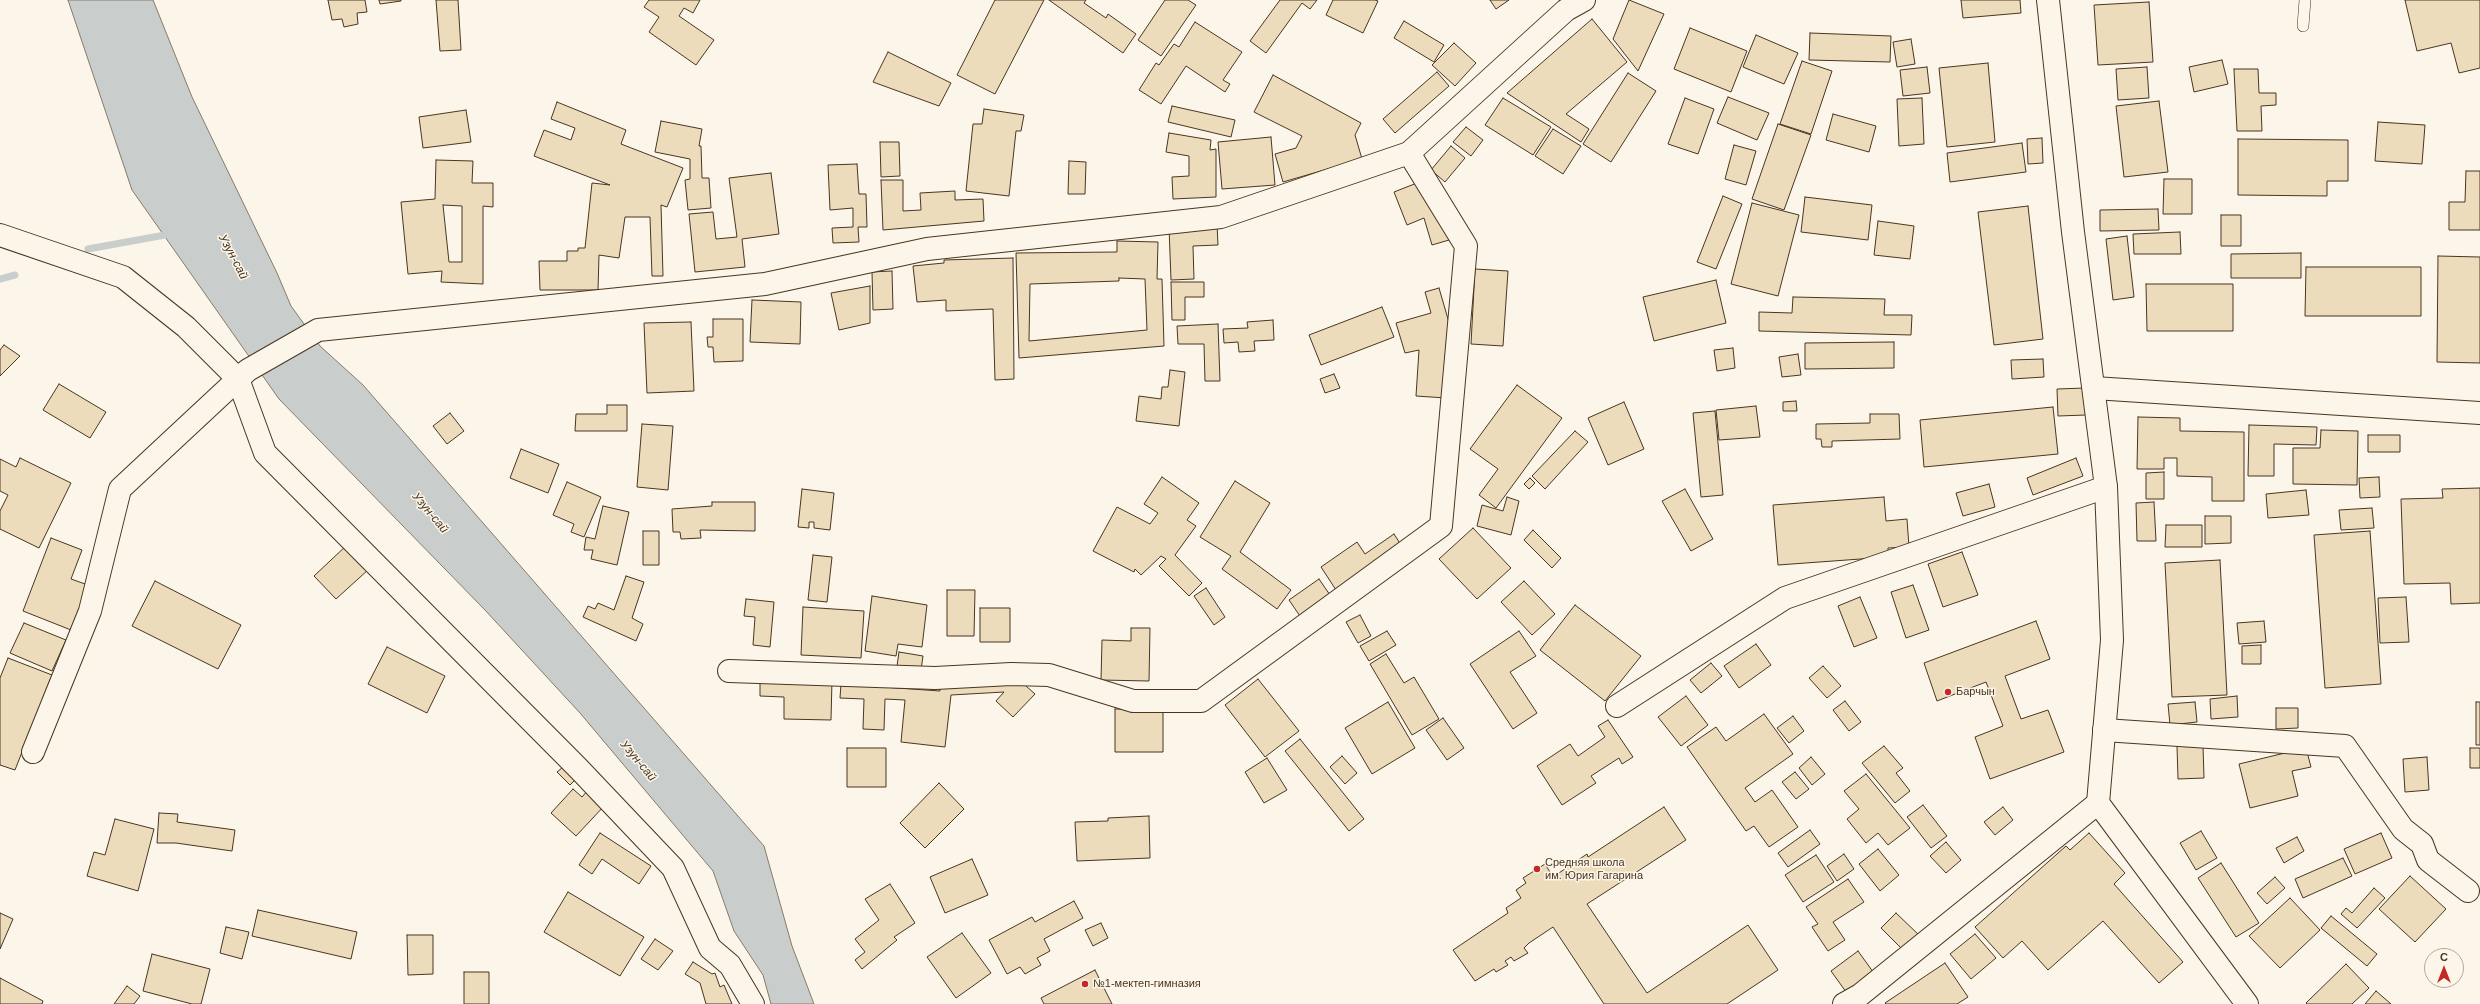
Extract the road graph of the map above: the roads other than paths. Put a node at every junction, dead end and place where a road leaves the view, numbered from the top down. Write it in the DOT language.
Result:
graph roads {
  1 [pos="1584,0"];
  2 [pos="2048,0"];
  3 [pos="2305,0"];
  4 [pos="2303,26"];
  5 [pos="1409,153"];
  6 [pos="0,236"];
  7 [pos="243,374"];
  8 [pos="2094,388"];
  9 [pos="2480,413"];
  10 [pos="2106,487"];
  11 [pos="729,671"];
  12 [pos="1617,706"];
  13 [pos="2104,730"];
  14 [pos="33,752"];
  15 [pos="2098,803"];
  16 [pos="2468,891"];
  17 [pos="753,1004"];
  18 [pos="1844,1004"];
  19 [pos="2247,1004"];
  1 -- 5 [label="street"];
  2 -- 8 [label="street"];
  3 -- 4 [label="lane"];
  5 -- 7 [label="street"];
  5 -- 11 [label="street"];
  6 -- 7 [label="street"];
  7 -- 14 [label="street"];
  7 -- 17 [label="street"];
  8 -- 9 [label="street"];
  8 -- 10 [label="street"];
  10 -- 12 [label="street"];
  10 -- 13 [label="street"];
  13 -- 15 [label="street"];
  13 -- 16 [label="street"];
  15 -- 18 [label="street"];
  15 -- 19 [label="street"];
}
